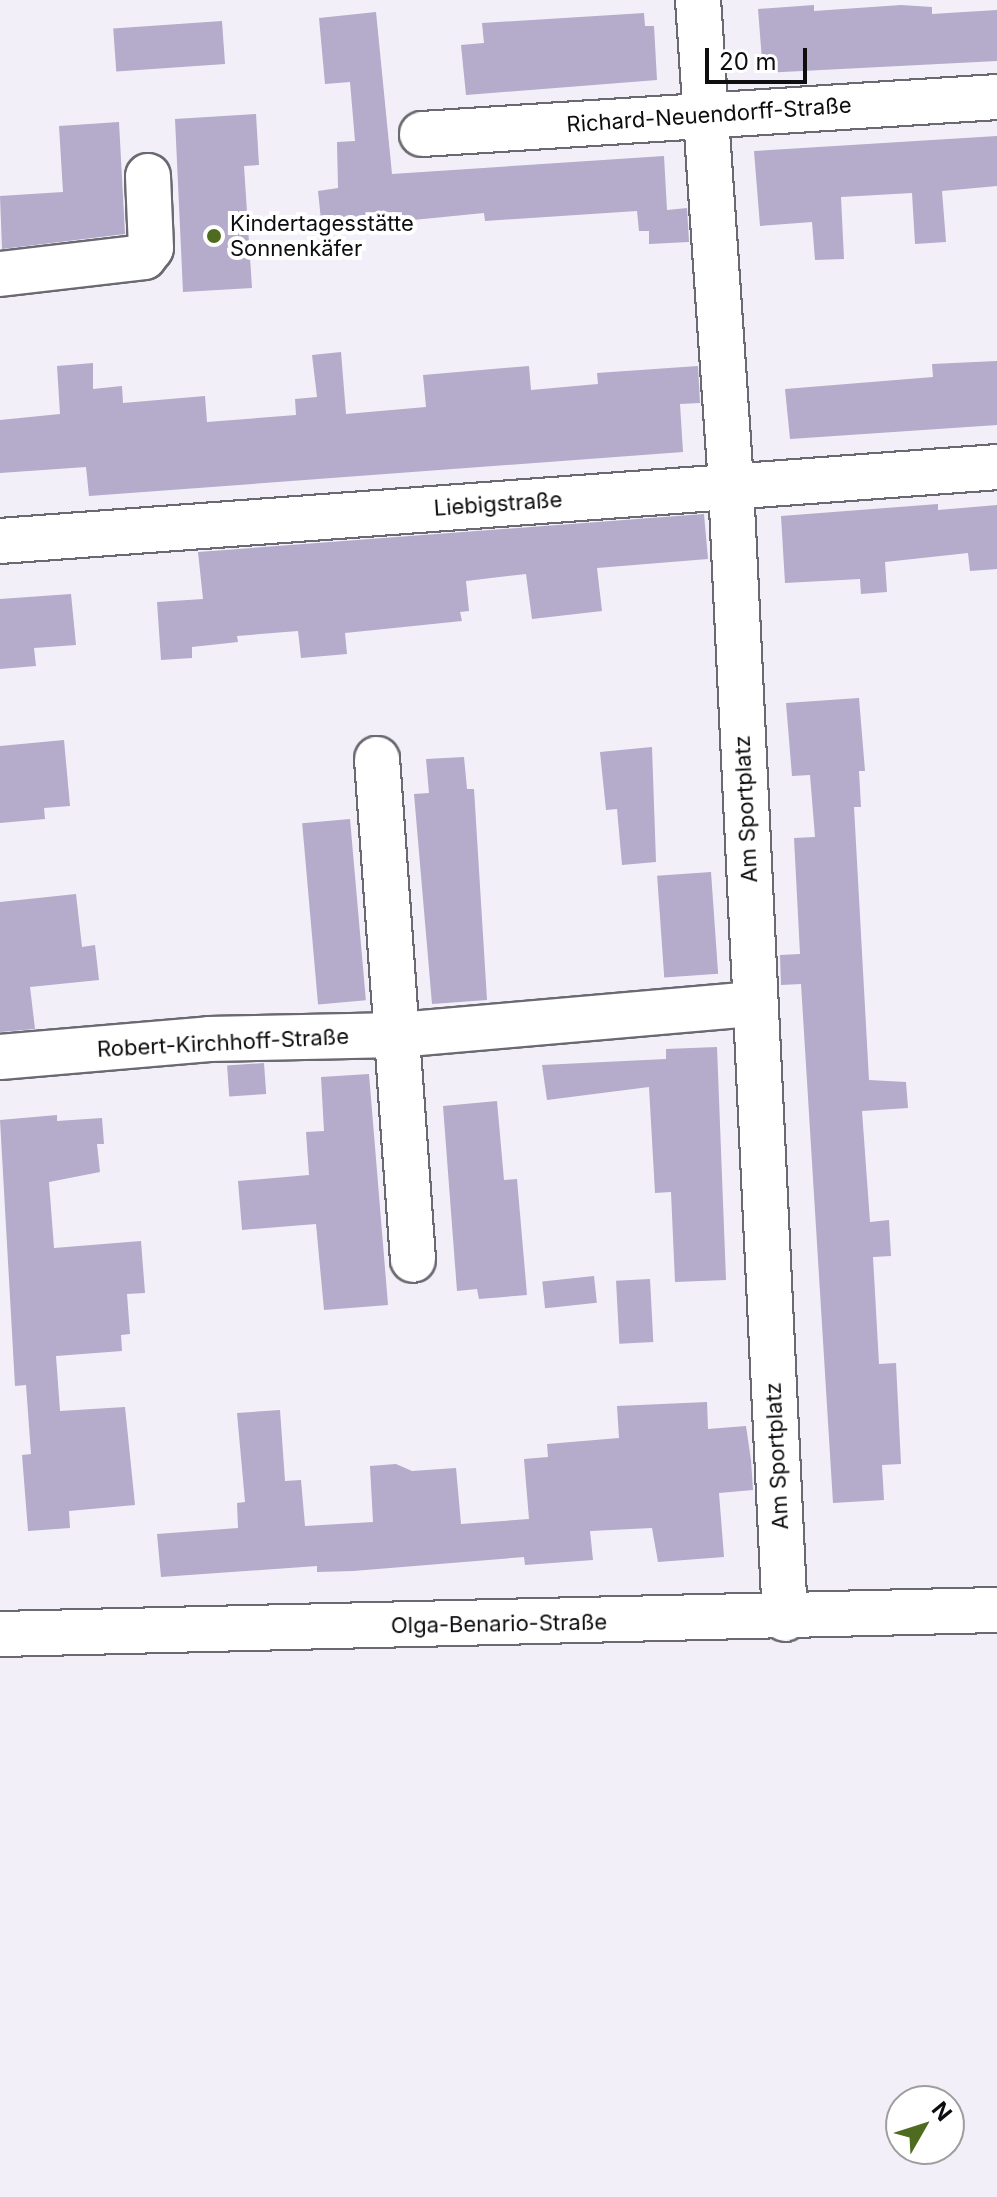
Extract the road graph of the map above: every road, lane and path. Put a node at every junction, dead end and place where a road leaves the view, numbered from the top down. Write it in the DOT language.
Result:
graph roads {
  1 [pos="698,0"];
  2 [pos="997,97"];
  3 [pos="707,114"];
  4 [pos="422,134"];
  5 [pos="148,176"];
  6 [pos="0,274"];
  7 [pos="997,467"];
  8 [pos="731,486"];
  9 [pos="0,541"];
  10 [pos="377,759"];
  11 [pos="755,1004"];
  12 [pos="398,1035"];
  13 [pos="0,1057"];
  14 [pos="413,1260"];
  15 [pos="997,1610"];
  16 [pos="785,1619"];
  17 [pos="0,1634"];
  1 -- 3 [label="street, Am Sportplatz"];
  2 -- 3 [label="street, Richard-Neuendorff-Straße"];
  3 -- 4 [label="street, Richard-Neuendorff-Straße"];
  3 -- 8 [label="street, Am Sportplatz"];
  5 -- 6 [label="street"];
  7 -- 8 [label="street, Liebigstraße"];
  8 -- 9 [label="street, Liebigstraße"];
  8 -- 11 [label="street, Am Sportplatz"];
  10 -- 12 [label="street"];
  11 -- 12 [label="street, Robert-Kirchhoff-Straße"];
  11 -- 16 [label="street, Am Sportplatz"];
  12 -- 13 [label="street, Robert-Kirchhoff-Straße"];
  12 -- 14 [label="street"];
  15 -- 16 [label="street, Olga-Benario-Straße"];
  16 -- 17 [label="street, Olga-Benario-Straße"];
}
